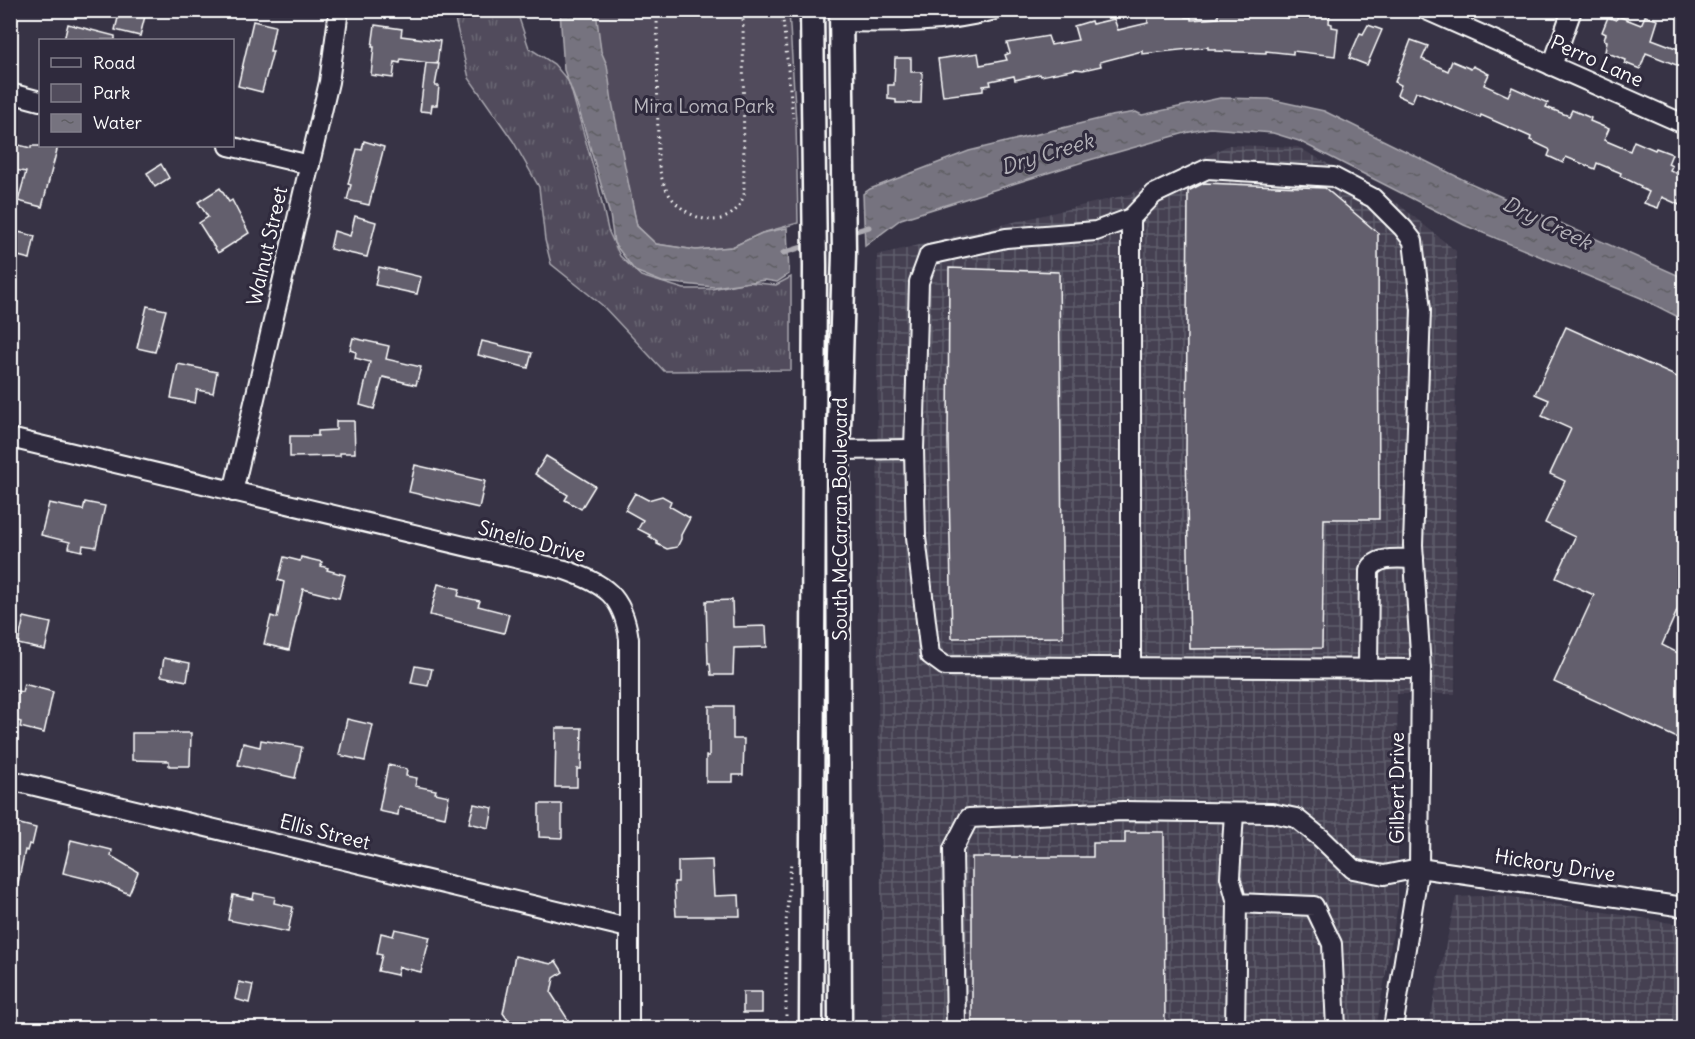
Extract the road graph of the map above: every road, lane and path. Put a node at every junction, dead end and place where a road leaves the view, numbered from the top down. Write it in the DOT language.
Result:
graph roads {
  1 [pos="339,10"];
  2 [pos="657,10"];
  3 [pos="743,10"];
  4 [pos="782,10"];
  5 [pos="1426,10"];
  6 [pos="1572,10"];
  7 [pos="812,11"];
  8 [pos="990,11"];
  9 [pos="841,16"];
  10 [pos="1552,66"];
  11 [pos="10,93"];
  12 [pos="39,100"];
  13 [pos="1684,124"];
  14 [pos="794,126"];
  15 [pos="233,147"];
  16 [pos="310,165"];
  17 [pos="1131,218"];
  18 [pos="10,438"];
  19 [pos="914,448"];
  20 [pos="838,450"];
  21 [pos="233,492"];
  22 [pos="1413,552"];
  23 [pos="1131,668"];
  24 [pos="1368,669"];
  25 [pos="1421,669"];
  26 [pos="10,780"];
  27 [pos="1234,813"];
  28 [pos="1419,868"];
  29 [pos="1238,903"];
  30 [pos="1684,908"];
  31 [pos="628,928"];
  32 [pos="628,1029"];
  33 [pos="811,1029"];
  34 [pos="840,1029"];
  35 [pos="956,1029"];
  36 [pos="1235,1029"];
  37 [pos="1336,1029"];
  38 [pos="1394,1029"];
  1 -- 16 [label="street, Walnut Street"];
  2 -- 3 [label="path"];
  4 -- 14 [label="path"];
  5 -- 10 [label="street, Perro Lane"];
  6 -- 10 [label="street"];
  7 -- 33 [label="main road, South McCarran Boulevard"];
  8 -- 9 [label="street"];
  9 -- 20 [label="main road, South McCarran Boulevard"];
  10 -- 13 [label="street, Perro Lane"];
  11 -- 12 [label="street"];
  15 -- 16 [label="street"];
  16 -- 21 [label="street, Walnut Street"];
  17 -- 19 [label="street"];
  17 -- 22 [label="street, Gilbert Drive"];
  17 -- 23 [label="street"];
  18 -- 21 [label="street, Sinelio Drive"];
  19 -- 20 [label="street"];
  19 -- 23 [label="street"];
  20 -- 34 [label="main road, South McCarran Boulevard"];
  21 -- 31 [label="street, Sinelio Drive"];
  22 -- 24 [label="street"];
  22 -- 25 [label="street, Gilbert Drive"];
  23 -- 24 [label="street"];
  24 -- 25 [label="street"];
  25 -- 28 [label="street, Gilbert Drive"];
  26 -- 31 [label="street, Ellis Street"];
  27 -- 28 [label="street, Hickory Drive"];
  27 -- 29 [label="street"];
  27 -- 35 [label="street, Hickory Drive"];
  28 -- 30 [label="street, Hickory Drive"];
  28 -- 38 [label="street, Gilbert Drive"];
  29 -- 36 [label="street"];
  29 -- 37 [label="street"];
  31 -- 32 [label="street, Sinelio Drive"];
}
